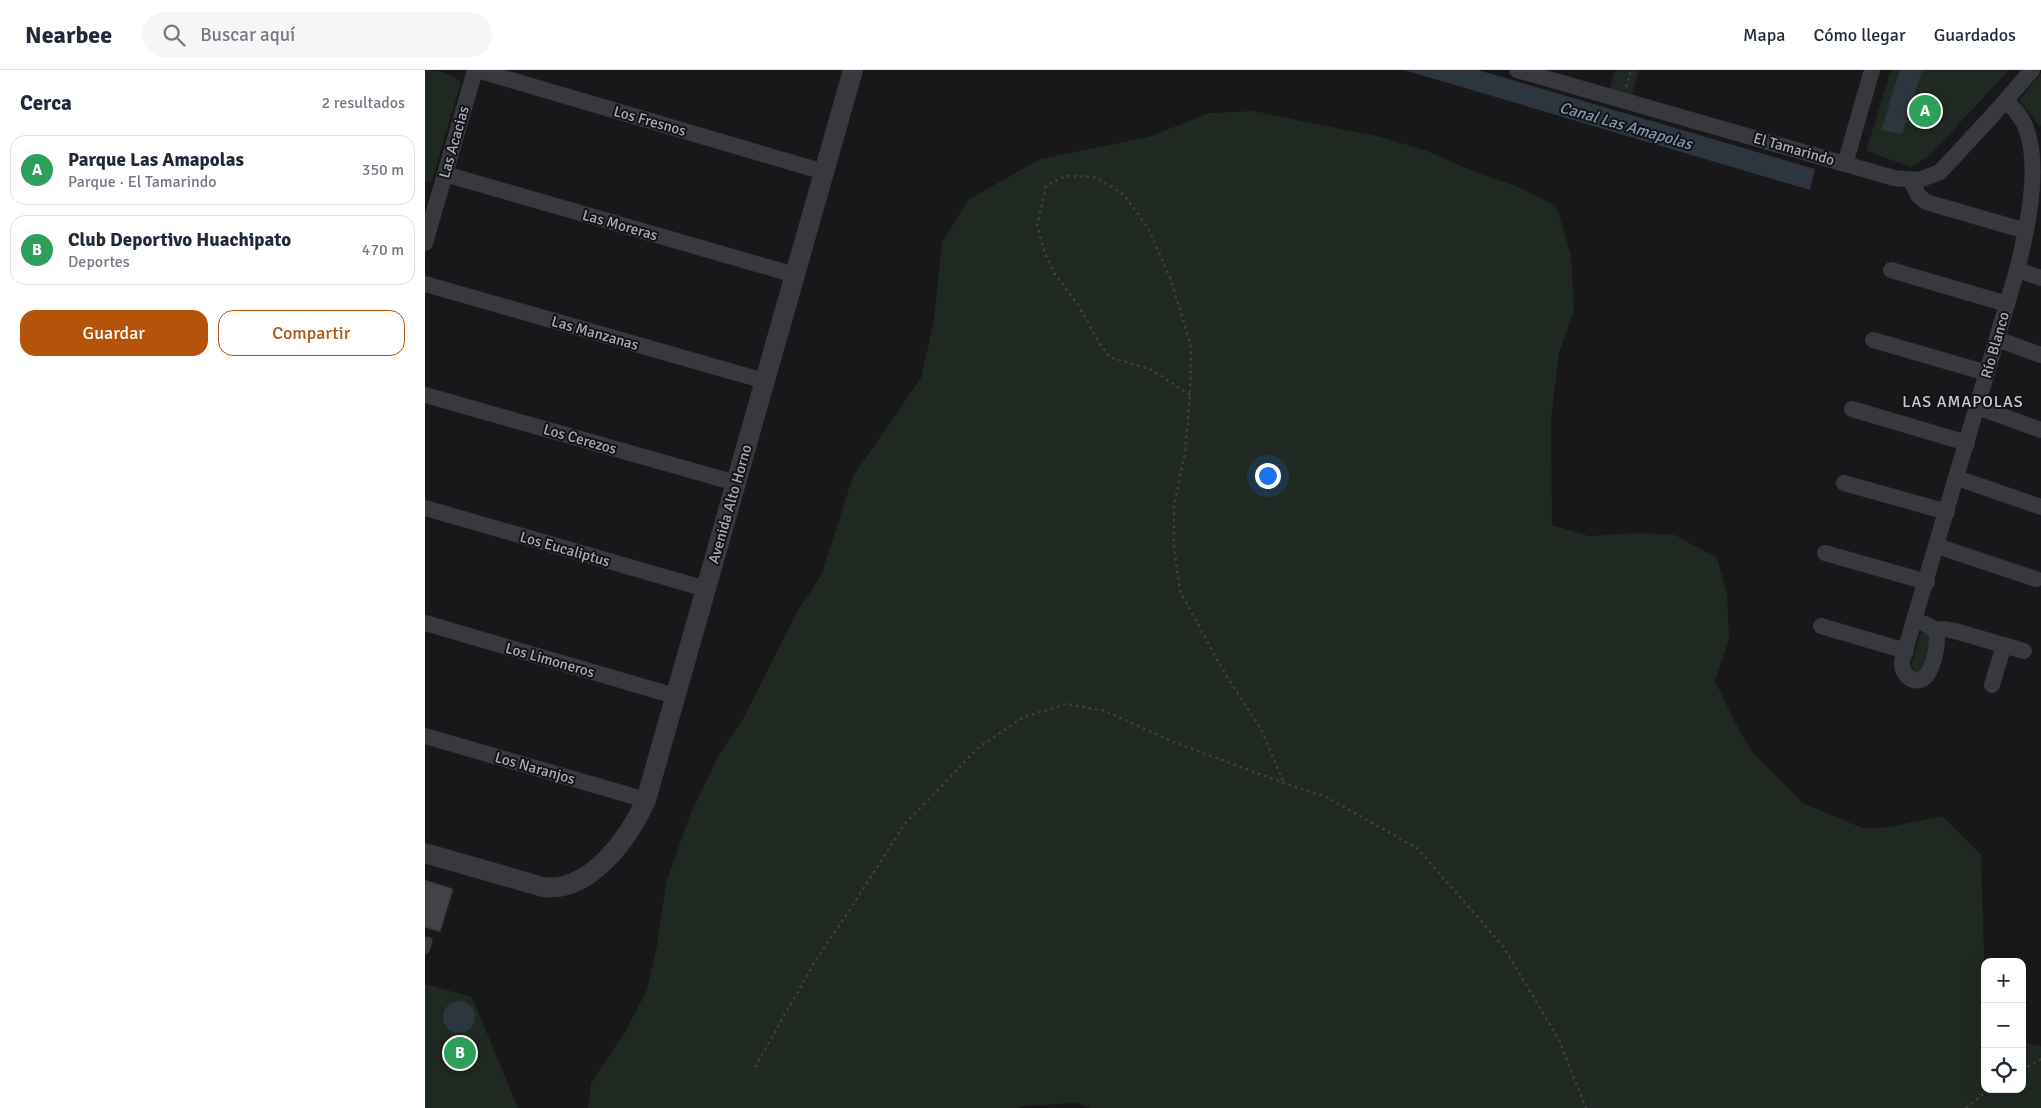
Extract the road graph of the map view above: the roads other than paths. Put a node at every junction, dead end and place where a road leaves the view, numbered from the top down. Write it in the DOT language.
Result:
graph roads {
  1 [pos="476,70"];
  2 [pos="853,70"];
  3 [pos="1517,70"];
  4 [pos="1872,70"];
  5 [pos="2032,70"];
  6 [pos="2007,100"];
  7 [pos="2035,136"];
  8 [pos="1845,164"];
  9 [pos="824,172"];
  10 [pos="445,174"];
  11 [pos="1911,180"];
  12 [pos="2036,200"];
  13 [pos="2026,231"];
  14 [pos="425,243"];
  15 [pos="1891,270"];
  16 [pos="2017,270"];
  17 [pos="795,275"];
  18 [pos="2041,278"];
  19 [pos="425,284"];
  20 [pos="2007,304"];
  21 [pos="1997,339"];
  22 [pos="1873,340"];
  23 [pos="2041,355"];
  24 [pos="1987,373"];
  25 [pos="765,381"];
  26 [pos="425,395"];
  27 [pos="1977,407"];
  28 [pos="1852,409"];
  29 [pos="2041,430"];
  30 [pos="1967,443"];
  31 [pos="1957,478"];
  32 [pos="736,483"];
  33 [pos="1844,483"];
  34 [pos="2041,507"];
  35 [pos="425,508"];
  36 [pos="1947,512"];
  37 [pos="1937,546"];
  38 [pos="1825,552"];
  39 [pos="2036,579"];
  40 [pos="1927,582"];
  41 [pos="706,589"];
  42 [pos="1915,621"];
  43 [pos="425,623"];
  44 [pos="1821,626"];
  45 [pos="1935,630"];
  46 [pos="2004,645"];
  47 [pos="1906,650"];
  48 [pos="2024,651"];
  49 [pos="1992,685"];
  50 [pos="675,696"];
  51 [pos="425,736"];
  52 [pos="646,800"];
  53 [pos="425,853"];
  54 [pos="428,941"];
  55 [pos="425,950"];
  1 -- 9 [label="street, Los Fresnos"];
  1 -- 10 [label="street, Las Acacias"];
  2 -- 9 [label="street, Avenida Alto Horno"];
  3 -- 8 [label="street, El Tamarindo"];
  4 -- 8 [label="street"];
  5 -- 6 [label="street, El Tamarindo"];
  6 -- 7 [label="street, Río Blanco"];
  6 -- 11 [label="street, El Tamarindo"];
  7 -- 12 [label="street, Río Blanco"];
  8 -- 11 [label="street, El Tamarindo"];
  9 -- 17 [label="street, Avenida Alto Horno"];
  10 -- 14 [label="street, Las Acacias"];
  10 -- 17 [label="street, Las Moreras"];
  11 -- 13 [label="street"];
  12 -- 13 [label="street, Río Blanco"];
  13 -- 16 [label="street, Río Blanco"];
  15 -- 20 [label="street"];
  16 -- 18 [label="street"];
  16 -- 20 [label="street, Río Blanco"];
  17 -- 25 [label="street, Avenida Alto Horno"];
  19 -- 25 [label="street, Las Manzanas"];
  20 -- 21 [label="street, Río Blanco"];
  21 -- 23 [label="street"];
  21 -- 24 [label="street, Río Blanco"];
  22 -- 24 [label="street"];
  24 -- 27 [label="street, Río Blanco"];
  25 -- 32 [label="street, Avenida Alto Horno"];
  26 -- 32 [label="street, Los Cerezos"];
  27 -- 29 [label="street"];
  27 -- 30 [label="street, Río Blanco"];
  28 -- 30 [label="street"];
  30 -- 31 [label="street, Río Blanco"];
  31 -- 34 [label="street"];
  31 -- 36 [label="street, Río Blanco"];
  32 -- 41 [label="street, Avenida Alto Horno"];
  33 -- 36 [label="street"];
  35 -- 41 [label="street, Los Eucaliptus"];
  36 -- 37 [label="street, Río Blanco"];
  37 -- 39 [label="street"];
  37 -- 40 [label="street, Río Blanco"];
  38 -- 40 [label="street"];
  40 -- 42 [label="street, Río Blanco"];
  41 -- 50 [label="street, Avenida Alto Horno"];
  42 -- 45 [label="street"];
  42 -- 47 [label="street, Río Blanco"];
  43 -- 50 [label="street, Los Limoneros"];
  44 -- 47 [label="street"];
  45 -- 46 [label="street"];
  45 -- 47 [label="street, Río Blanco"];
  46 -- 48 [label="street"];
  46 -- 49 [label="street"];
  50 -- 52 [label="street, Avenida Alto Horno"];
  51 -- 52 [label="street, Los Naranjos"];
  52 -- 53 [label="street, Avenida Alto Horno"];
  54 -- 55 [label="lane"];
}
